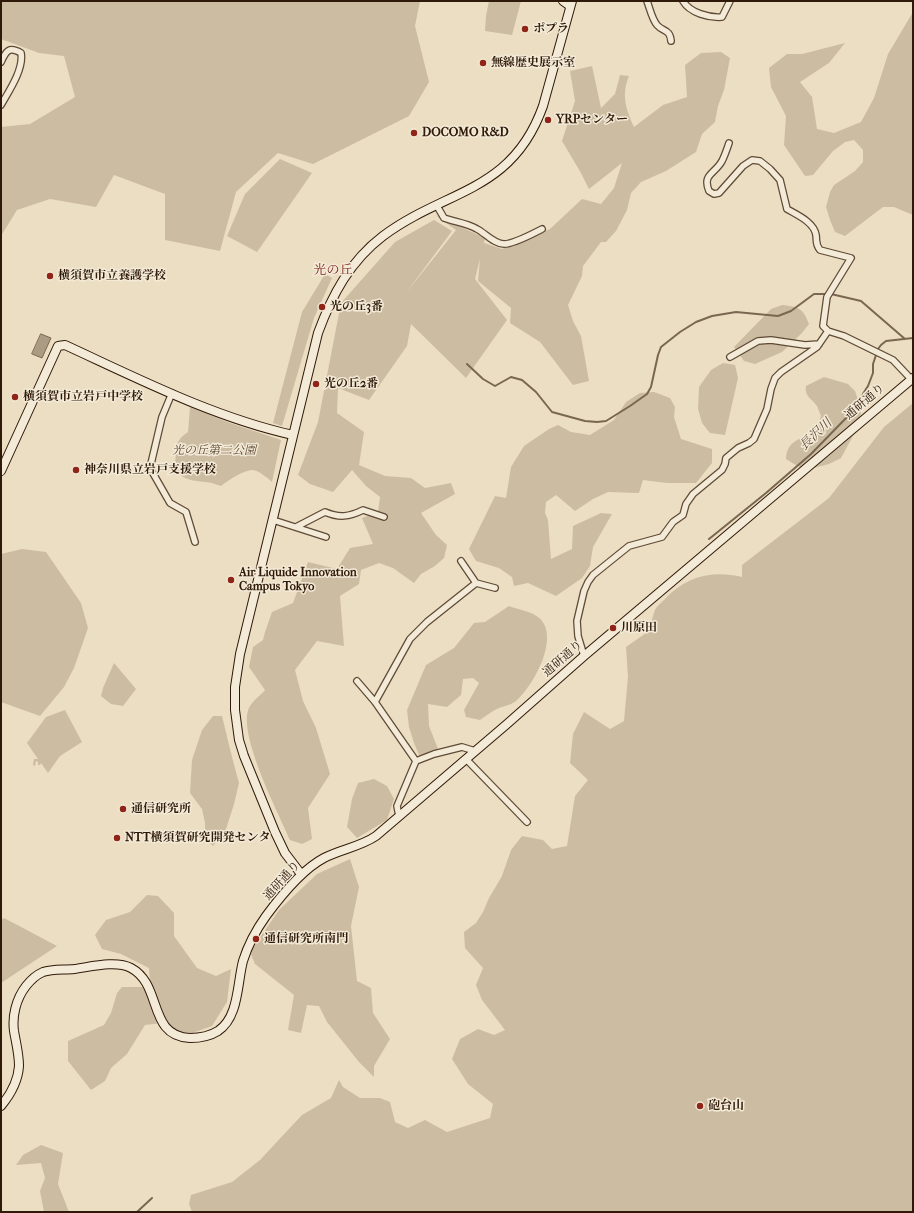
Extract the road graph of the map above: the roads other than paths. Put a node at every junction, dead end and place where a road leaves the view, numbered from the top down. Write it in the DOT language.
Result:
graph roads {
  1 [pos="562,1"];
  2 [pos="647,1"];
  3 [pos="683,1"];
  4 [pos="730,1"];
  5 [pos="571,4"];
  6 [pos="671,41"];
  7 [pos="1,62"];
  8 [pos="1,105"];
  9 [pos="729,143"];
  10 [pos="437,206"];
  11 [pos="542,229"];
  12 [pos="828,332"];
  13 [pos="819,344"];
  14 [pos="730,357"];
  15 [pos="912,378"];
  16 [pos="172,393"];
  17 [pos="293,435"];
  18 [pos="1,471"];
  19 [pos="384,517"];
  20 [pos="273,520"];
  21 [pos="296,527"];
  22 [pos="326,537"];
  23 [pos="195,542"];
  24 [pos="461,561"];
  25 [pos="476,583"];
  26 [pos="495,588"];
  27 [pos="584,656"];
  28 [pos="357,681"];
  29 [pos="375,702"];
  30 [pos="475,751"];
  31 [pos="466,759"];
  32 [pos="416,761"];
  33 [pos="399,816"];
  34 [pos="527,822"];
  35 [pos="301,874"];
  36 [pos="1,1106"];
  1 -- 5 [label="street"];
  2 -- 6 [label="street"];
  3 -- 4 [label="street"];
  5 -- 10 [label="street"];
  7 -- 8 [label="street"];
  9 -- 12 [label="street"];
  10 -- 11 [label="street"];
  10 -- 17 [label="street"];
  12 -- 13 [label="street"];
  12 -- 15 [label="street"];
  13 -- 14 [label="street"];
  13 -- 27 [label="street"];
  15 -- 27 [label="street, 通研通り"];
  16 -- 17 [label="street"];
  16 -- 18 [label="street"];
  16 -- 23 [label="street"];
  17 -- 20 [label="street"];
  19 -- 21 [label="street"];
  20 -- 21 [label="street"];
  20 -- 35 [label="street"];
  21 -- 22 [label="street"];
  24 -- 25 [label="street"];
  25 -- 26 [label="street"];
  25 -- 29 [label="street"];
  27 -- 30 [label="street, 通研通り"];
  28 -- 29 [label="street"];
  29 -- 32 [label="street"];
  30 -- 31 [label="street, 通研通り"];
  30 -- 32 [label="street"];
  31 -- 33 [label="street, 通研通り"];
  31 -- 34 [label="street"];
  32 -- 33 [label="street"];
  33 -- 35 [label="street, 通研通り"];
  35 -- 36 [label="street, 通研通り"];
}
